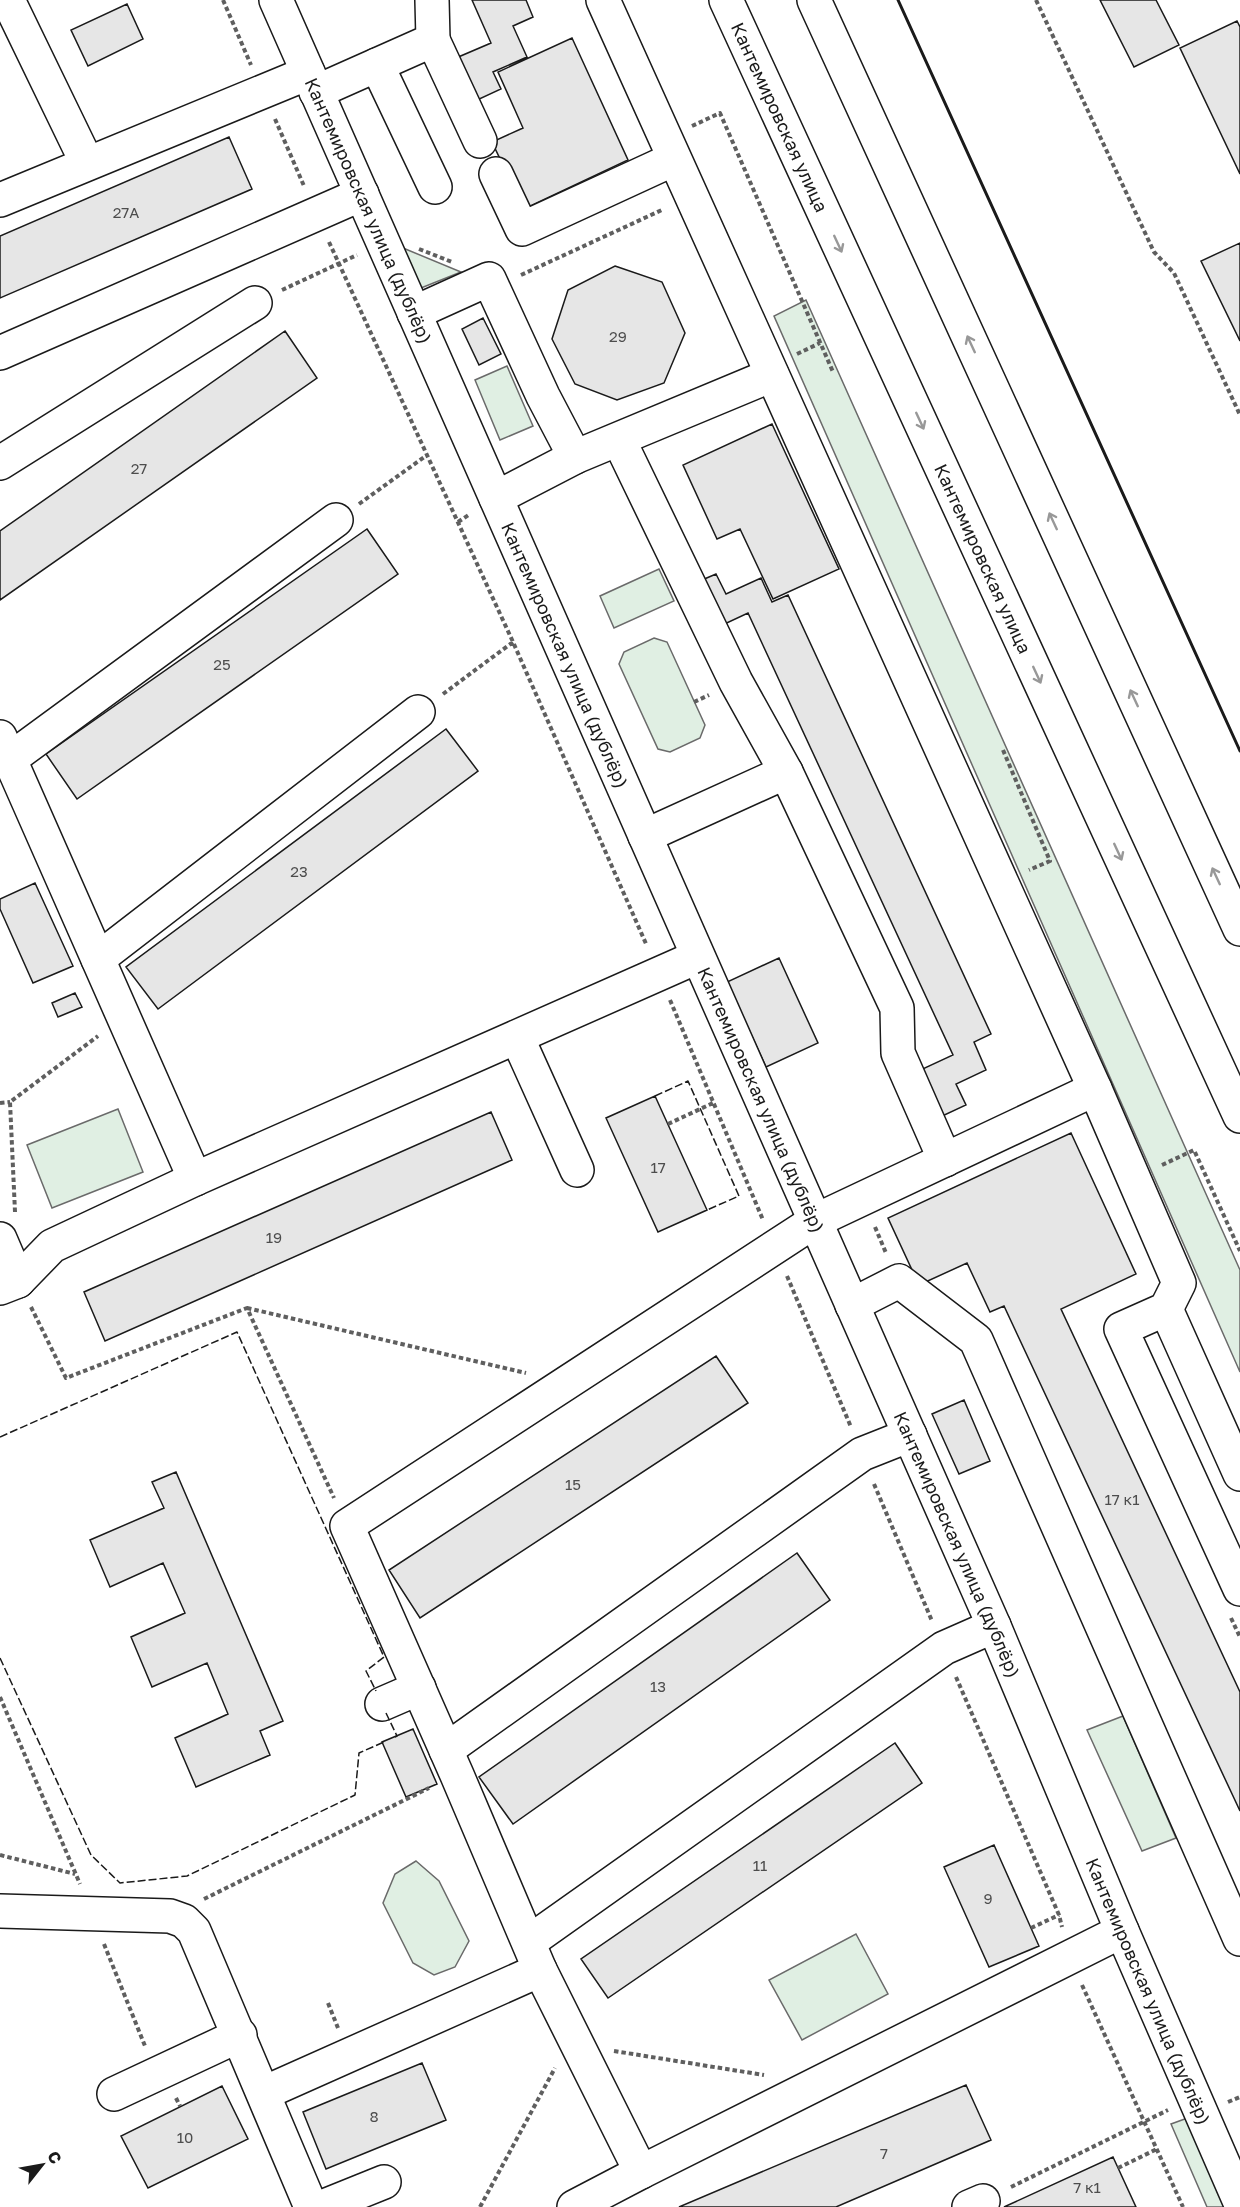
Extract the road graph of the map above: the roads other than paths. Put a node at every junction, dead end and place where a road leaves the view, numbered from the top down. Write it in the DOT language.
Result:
graph roads {
  1 [pos="8,0"];
  2 [pos="276,0"];
  3 [pos="432,0"];
  4 [pos="603,0"];
  5 [pos="726,0"];
  6 [pos="813,0"];
  7 [pos="432,40"];
  8 [pos="377,65"];
  9 [pos="312,82"];
  10 [pos="480,141"];
  11 [pos="674,159"];
  12 [pos="87,163"];
  13 [pos="496,174"];
  14 [pos="435,187"];
  15 [pos="362,194"];
  16 [pos="0,200"];
  17 [pos="255,303"];
  18 [pos="414,313"];
  19 [pos="0,353"];
  20 [pos="772,375"];
  21 [pos="619,440"];
  22 [pos="575,457"];
  23 [pos="0,463"];
  24 [pos="496,498"];
  25 [pos="336,520"];
  26 [pos="418,712"];
  27 [pos="5,748"];
  28 [pos="786,772"];
  29 [pos="645,836"];
  30 [pos="1240,929"];
  31 [pos="697,957"];
  32 [pos="98,959"];
  33 [pos="517,1037"];
  34 [pos="1095,1089"];
  35 [pos="1240,1116"];
  36 [pos="945,1160"];
  37 [pos="577,1170"];
  38 [pos="195,1179"];
  39 [pos="815,1221"];
  40 [pos="8,1230"];
  41 [pos="9,1284"];
  42 [pos="852,1305"];
  43 [pos="1166,1309"];
  44 [pos="910,1435"];
  45 [pos="1240,1474"];
  46 [pos="1235,1602"];
  47 [pos="994,1626"];
  48 [pos="419,1688"];
  49 [pos="382,1704"];
  50 [pos="452,1762"];
  51 [pos="0,1911"];
  52 [pos="1122,1931"];
  53 [pos="1240,1939"];
  54 [pos="535,1956"];
  55 [pos="240,2036"];
  56 [pos="264,2093"];
  57 [pos="114,2094"];
  58 [pos="641,2172"];
  59 [pos="384,2182"];
  60 [pos="1240,2202"];
  61 [pos="311,2207"];
  62 [pos="322,2207"];
  63 [pos="574,2207"];
  1 -- 12 [label="street"];
  2 -- 9 [label="street, Кантемировская улица (дублёр)"];
  3 -- 7 [label="street"];
  4 -- 11 [label="street"];
  5 -- 35 [label="street, Кантемировская улица, one-way"];
  30 -- 6 [label="street, one-way"];
  7 -- 8 [label="street"];
  7 -- 10 [label="street"];
  8 -- 9 [label="street"];
  8 -- 14 [label="street"];
  9 -- 12 [label="street"];
  9 -- 15 [label="street, Кантемировская улица (дублёр)"];
  11 -- 13 [label="street"];
  11 -- 20 [label="street"];
  12 -- 16 [label="street"];
  15 -- 18 [label="street, Кантемировская улица (дублёр)"];
  15 -- 19 [label="street"];
  17 -- 23 [label="street"];
  18 -- 22 [label="street"];
  18 -- 24 [label="street, Кантемировская улица (дублёр)"];
  20 -- 21 [label="street"];
  20 -- 34 [label="street"];
  21 -- 22 [label="street"];
  21 -- 28 [label="street"];
  22 -- 24 [label="street"];
  24 -- 29 [label="street, Кантемировская улица (дублёр)"];
  25 -- 27 [label="street"];
  26 -- 32 [label="street"];
  27 -- 32 [label="street"];
  28 -- 29 [label="street"];
  28 -- 36 [label="street"];
  29 -- 31 [label="street, Кантемировская улица (дублёр)"];
  31 -- 33 [label="street"];
  31 -- 39 [label="street, Кантемировская улица (дублёр)"];
  32 -- 38 [label="street"];
  33 -- 37 [label="street"];
  33 -- 38 [label="street"];
  34 -- 36 [label="street"];
  34 -- 43 [label="street"];
  36 -- 39 [label="street"];
  38 -- 41 [label="street"];
  39 -- 42 [label="street, Кантемировская улица (дублёр)"];
  39 -- 48 [label="street"];
  40 -- 41 [label="street"];
  42 -- 44 [label="street, Кантемировская улица (дублёр)"];
  42 -- 53 [label="street"];
  43 -- 45 [label="street"];
  43 -- 46 [label="street"];
  44 -- 47 [label="street, Кантемировская улица (дублёр)"];
  44 -- 50 [label="street"];
  47 -- 52 [label="street, Кантемировская улица (дублёр)"];
  47 -- 54 [label="street"];
  48 -- 49 [label="street"];
  48 -- 50 [label="street"];
  50 -- 54 [label="street"];
  51 -- 55 [label="street"];
  52 -- 58 [label="street"];
  52 -- 60 [label="street, Кантемировская улица (дублёр)"];
  54 -- 56 [label="street"];
  54 -- 58 [label="street"];
  55 -- 56 [label="street"];
  55 -- 57 [label="street"];
  56 -- 61 [label="street"];
  58 -- 63 [label="street"];
  59 -- 62 [label="street"];
}
